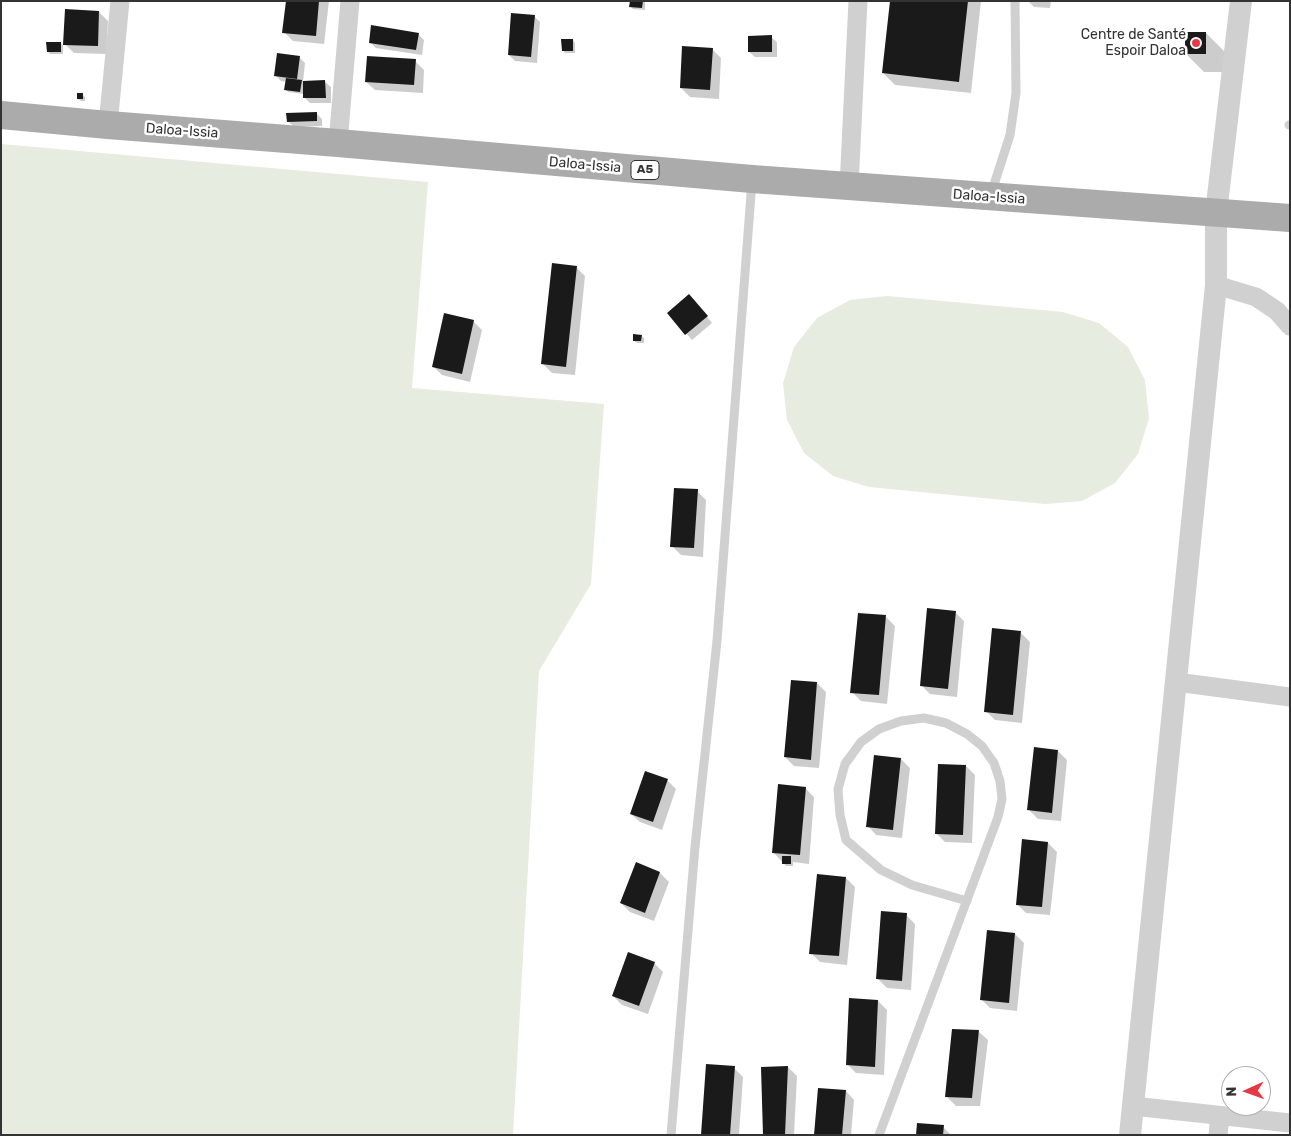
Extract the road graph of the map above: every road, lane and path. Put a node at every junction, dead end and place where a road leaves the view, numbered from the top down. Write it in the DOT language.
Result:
graph roads {
  1 [pos="120,1"];
  2 [pos="350,1"];
  3 [pos="858,1"];
  4 [pos="1015,1"];
  5 [pos="1241,1"];
  6 [pos="1,115"];
  7 [pos="108,125"];
  8 [pos="338,143"];
  9 [pos="752,179"];
  10 [pos="849,187"];
  11 [pos="990,197"];
  12 [pos="1216,213"];
  13 [pos="1290,218"];
  14 [pos="1216,285"];
  15 [pos="1290,326"];
  16 [pos="1176,682"];
  17 [pos="1290,697"];
  18 [pos="967,901"];
  19 [pos="1133,1106"];
  20 [pos="1220,1116"];
  21 [pos="1290,1123"];
  22 [pos="671,1135"];
  23 [pos="879,1135"];
  24 [pos="1130,1135"];
  25 [pos="1218,1135"];
  1 -- 7 [label="street"];
  2 -- 8 [label="street"];
  3 -- 10 [label="street"];
  4 -- 11 [label="lane"];
  5 -- 12 [label="street"];
  6 -- 7 [label="main road, Daloa-Issia / A5"];
  7 -- 8 [label="main road, Daloa-Issia / A5"];
  8 -- 9 [label="main road, Daloa-Issia / A5"];
  9 -- 10 [label="main road, Daloa-Issia / A5"];
  9 -- 22 [label="lane"];
  10 -- 11 [label="main road, Daloa-Issia / A5"];
  11 -- 12 [label="main road, Daloa-Issia / A5"];
  12 -- 13 [label="main road, Daloa-Issia / A5"];
  12 -- 14 [label="street"];
  14 -- 15 [label="street"];
  14 -- 16 [label="street"];
  16 -- 17 [label="street"];
  16 -- 19 [label="street"];
  18 -- 18 [label="lane"];
  18 -- 23 [label="lane"];
  19 -- 20 [label="street"];
  19 -- 24 [label="street"];
  20 -- 21 [label="street"];
  20 -- 25 [label="street"];
}
